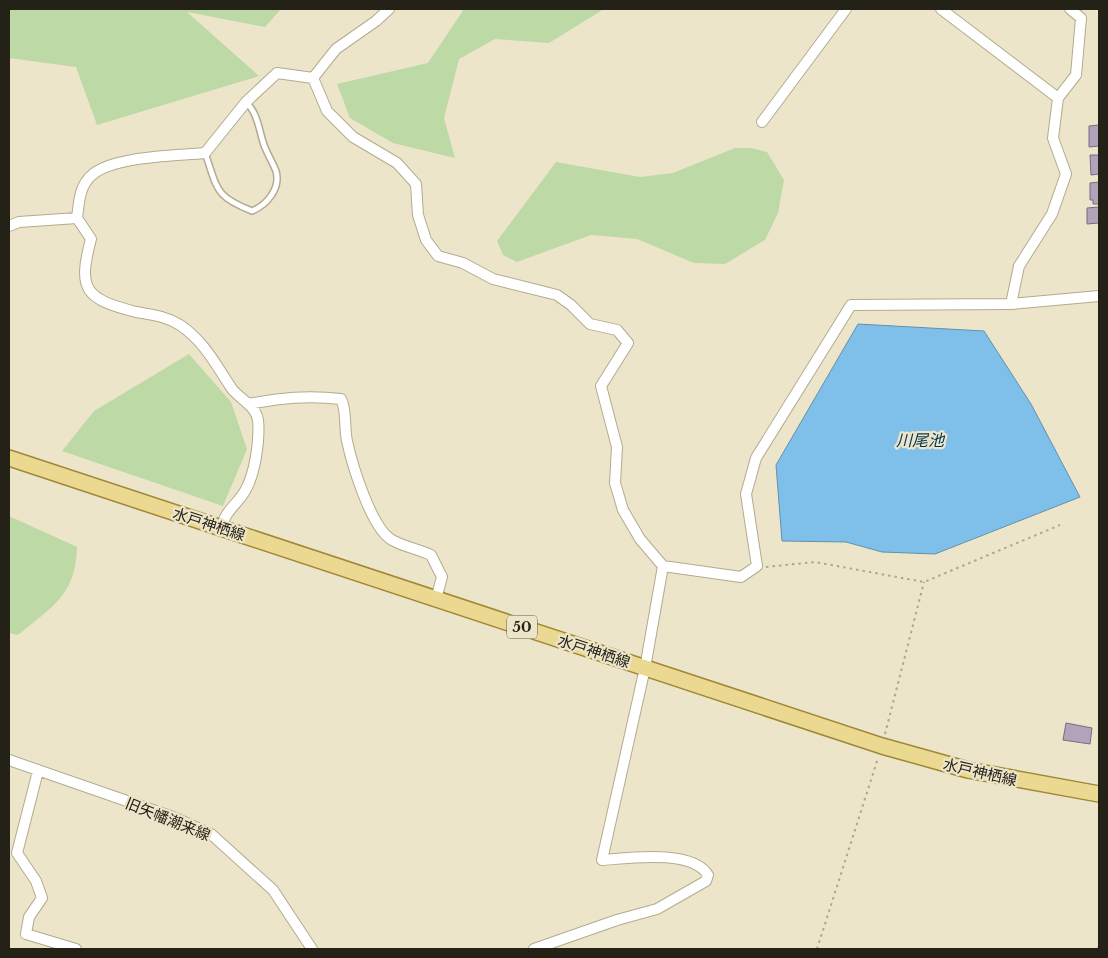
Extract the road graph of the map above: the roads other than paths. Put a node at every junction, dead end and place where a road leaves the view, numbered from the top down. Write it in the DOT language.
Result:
graph roads {
  1 [pos="389,9"];
  2 [pos="846,9"];
  3 [pos="941,9"];
  4 [pos="1070,9"];
  5 [pos="313,78"];
  6 [pos="1058,98"];
  7 [pos="246,102"];
  8 [pos="762,122"];
  9 [pos="206,153"];
  10 [pos="77,218"];
  11 [pos="9,226"];
  12 [pos="1099,296"];
  13 [pos="1011,304"];
  14 [pos="248,404"];
  15 [pos="9,458"];
  16 [pos="222,528"];
  17 [pos="663,566"];
  18 [pos="436,599"];
  19 [pos="645,668"];
  20 [pos="9,760"];
  21 [pos="38,771"];
  22 [pos="1099,794"];
  23 [pos="76,949"];
  24 [pos="312,949"];
  25 [pos="534,949"];
  1 -- 5 [label="street"];
  2 -- 8 [label="street"];
  3 -- 6 [label="street"];
  4 -- 6 [label="street"];
  5 -- 7 [label="street"];
  5 -- 17 [label="street"];
  6 -- 13 [label="street"];
  7 -- 9 [label="street"];
  7 -- 9 [label="lane"];
  9 -- 10 [label="street"];
  10 -- 11 [label="street"];
  10 -- 14 [label="street"];
  12 -- 13 [label="street"];
  13 -- 17 [label="street"];
  14 -- 16 [label="street"];
  14 -- 18 [label="street"];
  15 -- 16 [label="main road, 水戸神栖線 / 50"];
  16 -- 18 [label="main road, 水戸神栖線 / 50"];
  17 -- 19 [label="street"];
  18 -- 19 [label="main road, 水戸神栖線 / 50"];
  19 -- 22 [label="main road, 水戸神栖線 / 50"];
  19 -- 25 [label="street"];
  20 -- 21 [label="street, 旧矢幡潮来線"];
  21 -- 23 [label="street"];
  21 -- 24 [label="street, 旧矢幡潮来線"];
}
